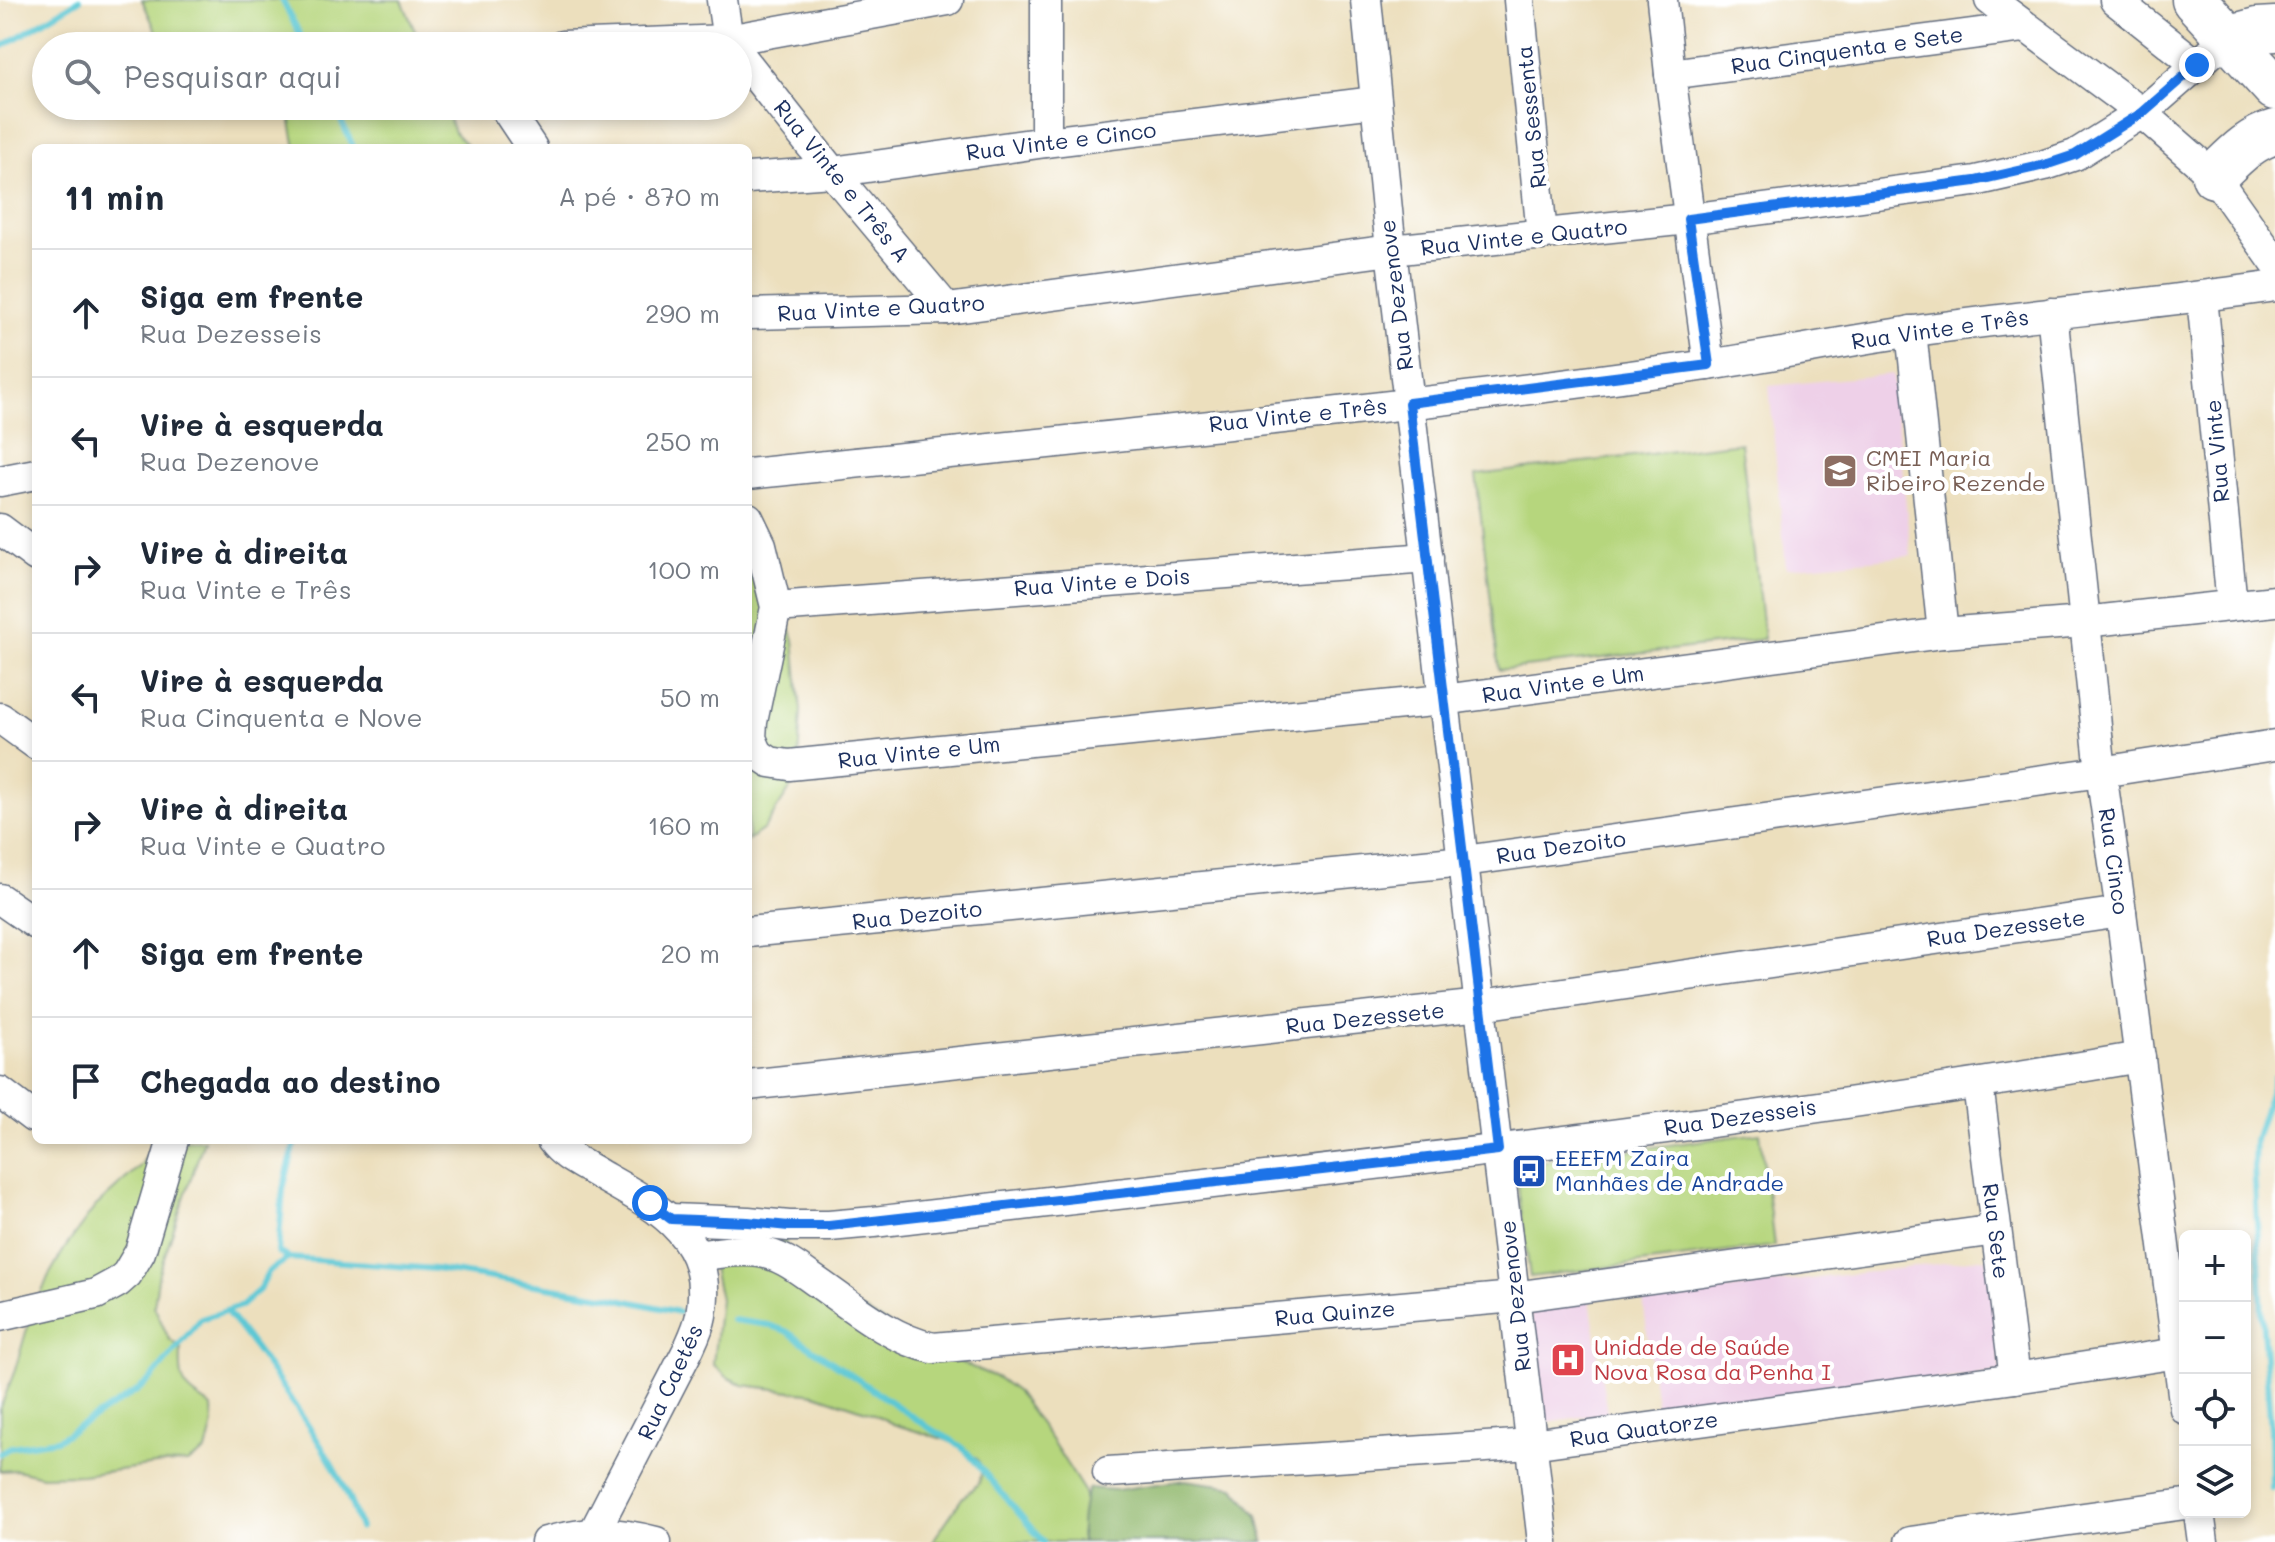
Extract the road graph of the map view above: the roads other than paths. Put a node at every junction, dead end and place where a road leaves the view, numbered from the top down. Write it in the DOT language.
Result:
graph roads {
  1 [pos="722,0"];
  2 [pos="948,0"];
  3 [pos="1046,0"];
  4 [pos="1366,0"];
  5 [pos="1519,0"];
  6 [pos="1662,0"];
  7 [pos="1990,0"];
  8 [pos="2115,0"];
  9 [pos="2194,0"];
  10 [pos="2251,0"];
  11 [pos="2025,27"];
  12 [pos="2275,27"];
  13 [pos="730,32"];
  14 [pos="752,42"];
  15 [pos="2213,52"];
  16 [pos="752,70"];
  17 [pos="1670,74"];
  18 [pos="2275,88"];
  19 [pos="1375,102"];
  20 [pos="2142,113"];
  21 [pos="513,120"];
  22 [pos="2275,132"];
  23 [pos="1046,142"];
  24 [pos="529,144"];
  25 [pos="832,172"];
  26 [pos="2214,176"];
  27 [pos="752,178"];
  28 [pos="1688,219"];
  29 [pos="1542,235"];
  30 [pos="1391,250"];
  31 [pos="2275,262"];
  32 [pos="2275,286"];
  33 [pos="2202,297"];
  34 [pos="947,309"];
  35 [pos="2052,313"];
  36 [pos="752,314"];
  37 [pos="1911,331"];
  38 [pos="1709,365"];
  39 [pos="1409,403"];
  40 [pos="752,474"];
  41 [pos="32,475"];
  42 [pos="0,481"];
  43 [pos="752,526"];
  44 [pos="0,529"];
  45 [pos="32,553"];
  46 [pos="1428,558"];
  47 [pos="2275,601"];
  48 [pos="2232,605"];
  49 [pos="776,607"];
  50 [pos="2084,622"];
  51 [pos="1943,633"];
  52 [pos="1443,700"];
  53 [pos="0,718"];
  54 [pos="752,722"];
  55 [pos="32,741"];
  56 [pos="2275,745"];
  57 [pos="753,759"];
  58 [pos="2101,772"];
  59 [pos="1464,861"];
  60 [pos="0,899"];
  61 [pos="2121,912"];
  62 [pos="32,921"];
  63 [pos="752,932"];
  64 [pos="1481,1005"];
  65 [pos="2140,1057"];
  66 [pos="752,1085"];
  67 [pos="1978,1085"];
  68 [pos="0,1092"];
  69 [pos="32,1116"];
  70 [pos="172,1144"];
  71 [pos="556,1144"];
  72 [pos="1498,1150"];
  73 [pos="671,1219"];
  74 [pos="1996,1230"];
  75 [pos="697,1256"];
  76 [pos="1515,1297"];
  77 [pos="0,1316"];
  78 [pos="2178,1353"];
  79 [pos="2181,1374"];
  80 [pos="2015,1378"];
  81 [pos="1531,1444"];
  82 [pos="1108,1472"];
  83 [pos="2179,1505"];
  84 [pos="2200,1518"];
  85 [pos="592,1537"];
  86 [pos="546,1542"];
  87 [pos="656,1542"];
  88 [pos="1543,1542"];
  89 [pos="1910,1542"];
  90 [pos="2203,1542"];
  1 -- 13 [label="street, Rua Vinte e Três A"];
  2 -- 14 [label="street"];
  3 -- 23 [label="street"];
  4 -- 19 [label="street, Rua Dezenove"];
  5 -- 29 [label="street, Rua Sessenta"];
  6 -- 17 [label="street"];
  7 -- 11 [label="street"];
  8 -- 15 [label="street"];
  9 -- 15 [label="highway"];
  10 -- 12 [label="highway"];
  11 -- 17 [label="street, Rua Cinquenta e Sete"];
  11 -- 20 [label="street"];
  12 -- 15 [label="highway"];
  15 -- 18 [label="highway"];
  15 -- 20 [label="street, Rua Vinte e Quatro"];
  16 -- 25 [label="street, Rua Vinte e Três A"];
  17 -- 28 [label="street"];
  19 -- 23 [label="street, Rua Vinte e Cinco"];
  19 -- 30 [label="street, Rua Dezenove"];
  20 -- 26 [label="street"];
  20 -- 28 [label="street, Rua Vinte e Quatro"];
  21 -- 24 [label="street"];
  22 -- 26 [label="highway"];
  23 -- 25 [label="street, Rua Vinte e Cinco"];
  25 -- 27 [label="street, Rua Vinte e Cinco"];
  25 -- 34 [label="street, Rua Vinte e Três A"];
  26 -- 31 [label="street"];
  28 -- 29 [label="street, Rua Vinte e Quatro"];
  28 -- 38 [label="street"];
  29 -- 30 [label="street, Rua Vinte e Quatro"];
  30 -- 34 [label="street, Rua Vinte e Quatro"];
  30 -- 39 [label="street, Rua Dezenove"];
  32 -- 33 [label="street, Rua Vinte e Três"];
  33 -- 35 [label="street, Rua Vinte e Três"];
  33 -- 48 [label="street, Rua Vinte"];
  34 -- 36 [label="street, Rua Vinte e Quatro"];
  35 -- 37 [label="street, Rua Vinte e Três"];
  35 -- 50 [label="street, Rua Cinco"];
  37 -- 38 [label="street, Rua Vinte e Três"];
  37 -- 51 [label="street"];
  38 -- 39 [label="street, Rua Vinte e Três"];
  39 -- 40 [label="street, Rua Vinte e Três"];
  39 -- 46 [label="street, Rua Dezenove"];
  41 -- 42 [label="street"];
  43 -- 49 [label="street"];
  44 -- 45 [label="street"];
  46 -- 49 [label="street, Rua Vinte e Dois"];
  46 -- 52 [label="street, Rua Dezenove"];
  47 -- 48 [label="street, Rua Vinte e Um"];
  48 -- 50 [label="street, Rua Vinte e Um"];
  49 -- 54 [label="street"];
  50 -- 51 [label="street, Rua Vinte e Um"];
  50 -- 58 [label="street, Rua Cinco"];
  51 -- 52 [label="street, Rua Vinte e Um"];
  52 -- 57 [label="street, Rua Vinte e Um"];
  52 -- 59 [label="street, Rua Dezenove"];
  53 -- 55 [label="street"];
  56 -- 58 [label="street, Rua Dezoito"];
  58 -- 59 [label="street, Rua Dezoito"];
  58 -- 61 [label="street, Rua Cinco"];
  59 -- 63 [label="street, Rua Dezoito"];
  59 -- 64 [label="street, Rua Dezenove"];
  60 -- 62 [label="street"];
  61 -- 64 [label="street, Rua Dezessete"];
  61 -- 65 [label="street, Rua Cinco"];
  64 -- 66 [label="street, Rua Dezessete"];
  64 -- 72 [label="street, Rua Dezenove"];
  65 -- 67 [label="street, Rua Dezesseis"];
  65 -- 78 [label="street, Rua Cinco"];
  67 -- 72 [label="street, Rua Dezesseis"];
  67 -- 74 [label="street, Rua Sete"];
  68 -- 69 [label="street"];
  70 -- 77 [label="street"];
  71 -- 73 [label="street"];
  72 -- 73 [label="street, Rua Dezesseis"];
  72 -- 76 [label="street, Rua Dezenove"];
  73 -- 75 [label="street, Rua Caetés"];
  74 -- 76 [label="street, Rua Quinze"];
  74 -- 80 [label="street, Rua Sete"];
  75 -- 76 [label="street, Rua Quinze"];
  75 -- 85 [label="street, Rua Caetés"];
  76 -- 81 [label="street, Rua Dezenove"];
  78 -- 79 [label="street, Rua Cinco"];
  78 -- 80 [label="street, Rua Quatorze"];
  80 -- 81 [label="street, Rua Quatorze"];
  81 -- 82 [label="street, Rua Quatorze"];
  81 -- 88 [label="street, Rua Dezenove"];
  83 -- 89 [label="street"];
  84 -- 90 [label="street"];
  85 -- 86 [label="street"];
  85 -- 87 [label="street"];
}
